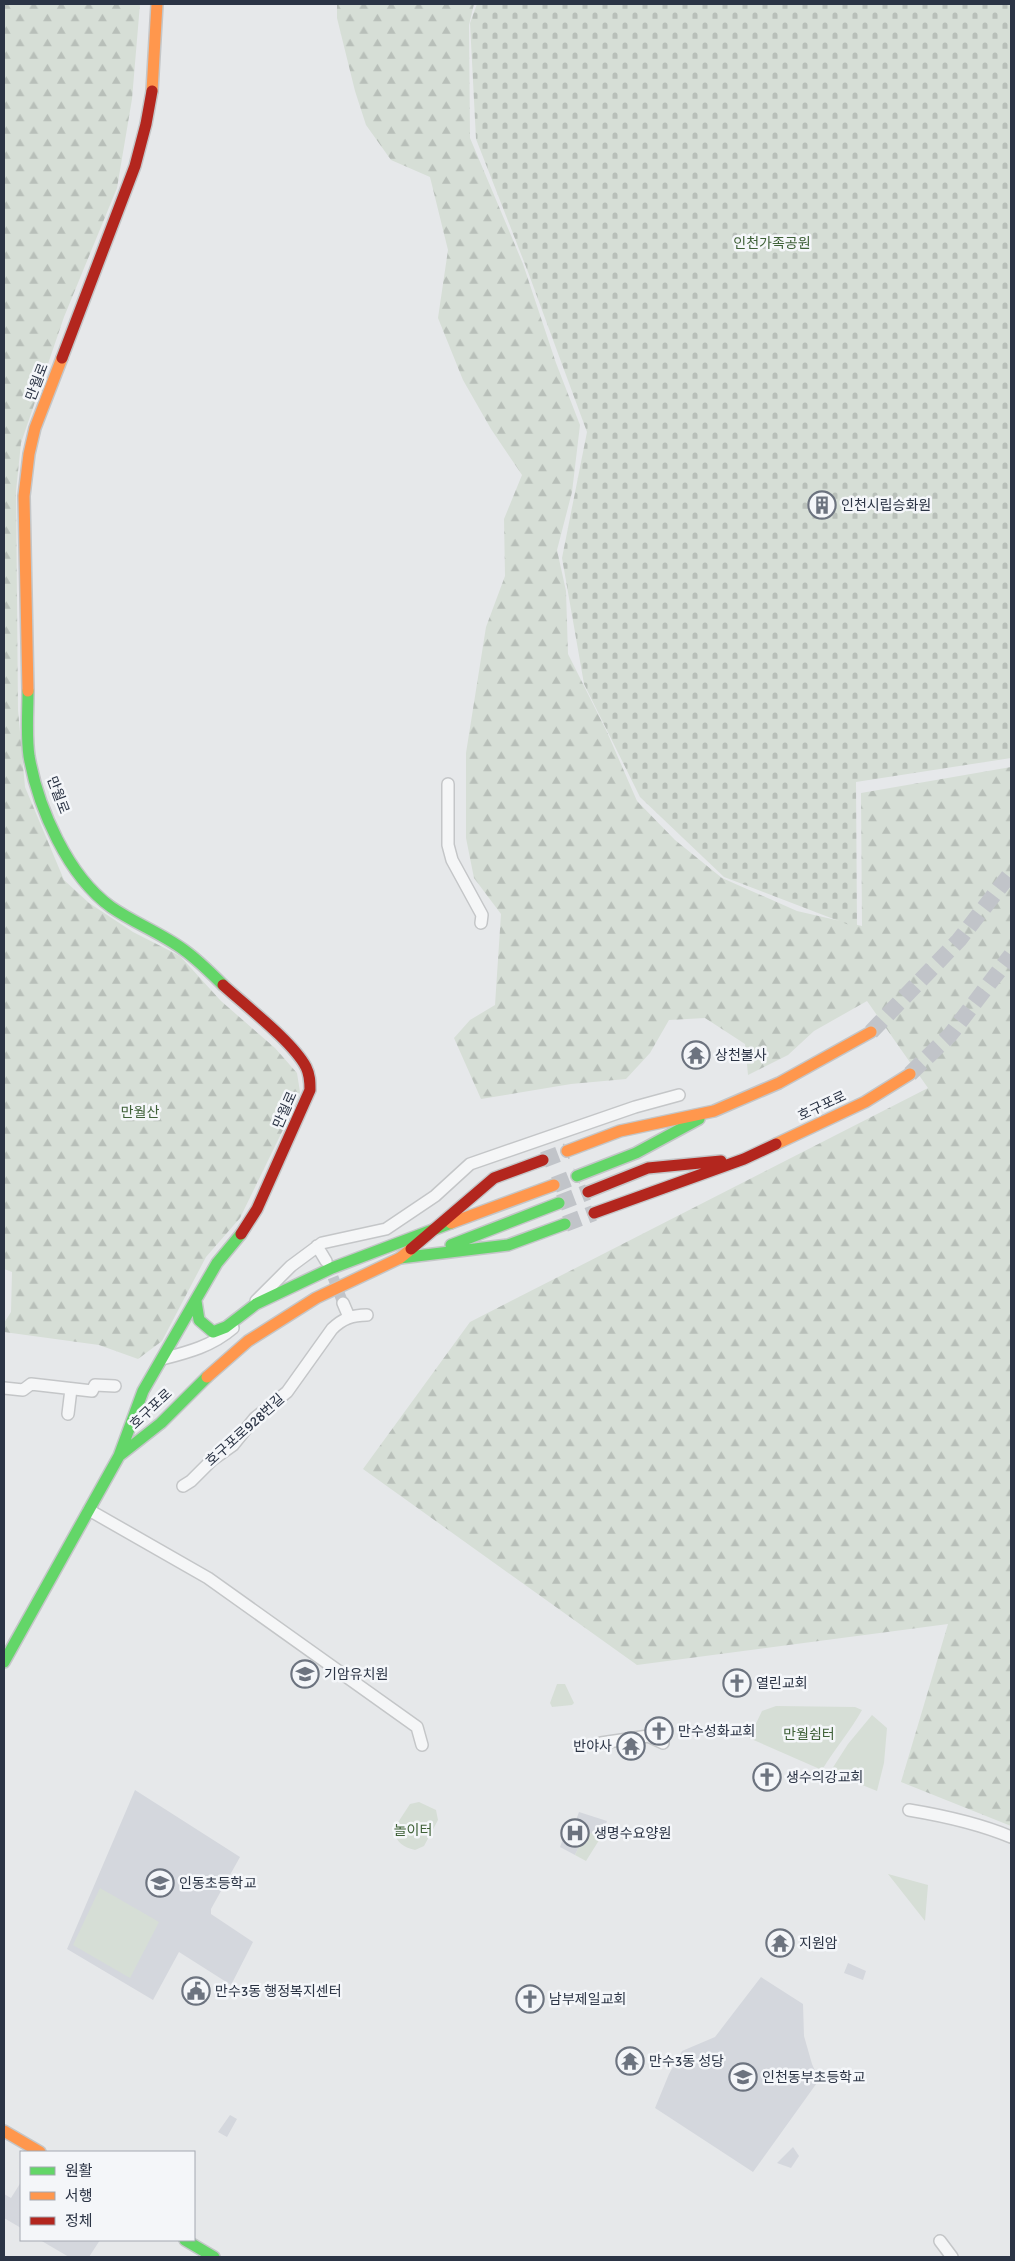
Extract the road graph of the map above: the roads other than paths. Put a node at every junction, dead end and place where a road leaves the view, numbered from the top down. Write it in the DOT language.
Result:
graph roads {
  1 [pos="157,4"];
  2 [pos="448,784"];
  3 [pos="481,923"];
  4 [pos="871,1032"];
  5 [pos="910,1074"];
  6 [pos="679,1095"];
  7 [pos="714,1111"];
  8 [pos="567,1150"];
  9 [pos="744,1159"];
  10 [pos="543,1160"];
  11 [pos="577,1176"];
  12 [pos="554,1185"];
  13 [pos="588,1192"];
  14 [pos="559,1203"];
  15 [pos="594,1213"];
  16 [pos="565,1224"];
  17 [pos="429,1233"];
  18 [pos="317,1246"];
  19 [pos="428,1254"];
  20 [pos="400,1258"];
  21 [pos="326,1261"];
  22 [pos="196,1300"];
  23 [pos="343,1303"];
  24 [pos="249,1308"];
  25 [pos="367,1315"];
  26 [pos="349,1318"];
  27 [pos="162,1359"];
  28 [pos="115,1386"];
  29 [pos="71,1389"];
  30 [pos="4,1391"];
  31 [pos="68,1414"];
  32 [pos="119,1456"];
  33 [pos="183,1486"];
  34 [pos="89,1510"];
  35 [pos="4,1662"];
  36 [pos="601,1743"];
  37 [pos="663,1743"];
  38 [pos="422,1745"];
  39 [pos="910,1810"];
  40 [pos="1011,1837"];
  41 [pos="4,2131"];
  42 [pos="38,2151"];
  43 [pos="187,2241"];
  44 [pos="940,2241"];
  45 [pos="214,2257"];
  46 [pos="952,2257"];
  1 -- 22 [label="main road, 만월로"];
  2 -- 3 [label="street"];
  4 -- 7 [label="main road"];
  5 -- 9 [label="main road, 호구포로"];
  6 -- 18 [label="street"];
  7 -- 8 [label="main road"];
  7 -- 11 [label="main road"];
  9 -- 13 [label="main road, 호구포로"];
  9 -- 15 [label="main road, 호구포로"];
  10 -- 17 [label="main road, 호구포로"];
  12 -- 17 [label="main road, 호구포로"];
  14 -- 19 [label="main road, 호구포로"];
  16 -- 19 [label="main road, 호구포로"];
  17 -- 20 [label="main road, 호구포로"];
  17 -- 24 [label="main road"];
  18 -- 21 [label="street"];
  18 -- 24 [label="street"];
  19 -- 20 [label="main road, 호구포로"];
  20 -- 32 [label="main road, 호구포로"];
  22 -- 24 [label="main road"];
  22 -- 27 [label="main road, 만월로"];
  23 -- 26 [label="street"];
  24 -- 27 [label="street"];
  25 -- 26 [label="street, 호구포로928번길"];
  26 -- 33 [label="street, 호구포로928번길"];
  27 -- 32 [label="main road, 만월로"];
  28 -- 29 [label="street"];
  29 -- 30 [label="street"];
  29 -- 31 [label="street"];
  32 -- 34 [label="main road, 호구포로"];
  34 -- 35 [label="main road, 호구포로"];
  34 -- 38 [label="street"];
  36 -- 37 [label="street"];
  39 -- 40 [label="street"];
  41 -- 42 [label="main road"];
  43 -- 45 [label="main road"];
  44 -- 46 [label="street"];
}
